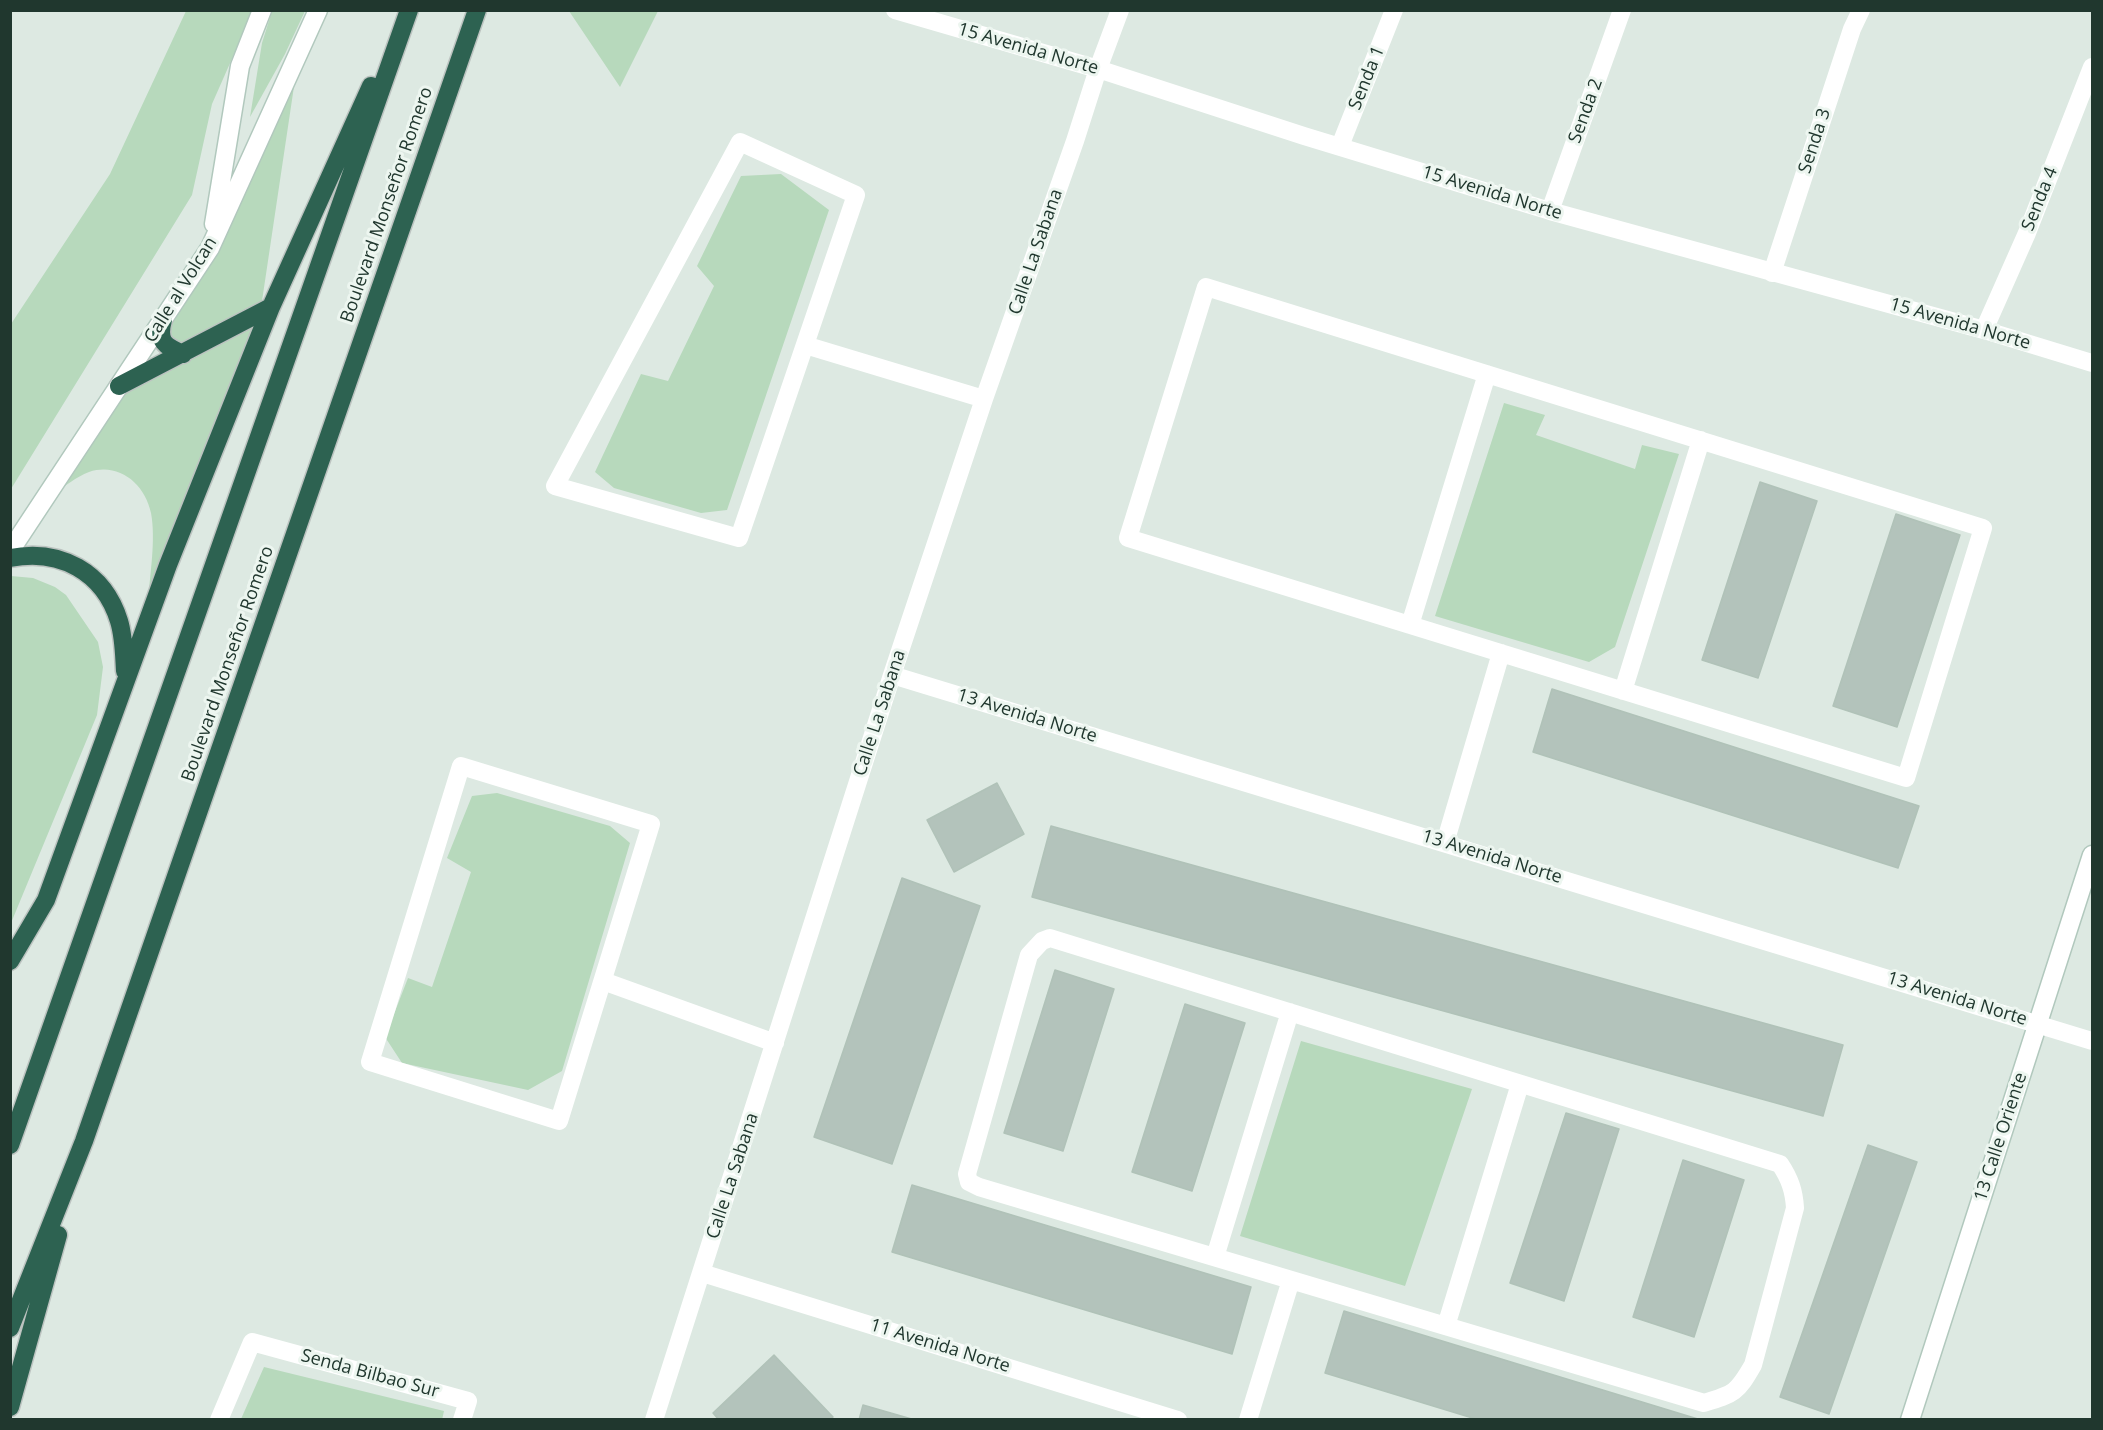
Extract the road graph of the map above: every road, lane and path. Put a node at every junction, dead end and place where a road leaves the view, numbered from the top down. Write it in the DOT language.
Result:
graph roads {
  1 [pos="262,10"];
  2 [pos="318,10"];
  3 [pos="407,10"];
  4 [pos="477,10"];
  5 [pos="895,10"];
  6 [pos="1120,10"];
  7 [pos="1394,10"];
  8 [pos="1622,10"];
  9 [pos="1861,10"];
  10 [pos="2092,67"];
  11 [pos="1098,69"];
  12 [pos="1340,146"];
  13 [pos="1550,211"];
  14 [pos="210,248"];
  15 [pos="1772,273"];
  16 [pos="271,307"];
  17 [pos="163,320"];
  18 [pos="1984,330"];
  19 [pos="805,345"];
  20 [pos="183,354"];
  21 [pos="2092,363"];
  22 [pos="1487,374"];
  23 [pos="119,386"];
  24 [pos="984,399"];
  25 [pos="1701,440"];
  26 [pos="10,551"];
  27 [pos="10,558"];
  28 [pos="1410,625"];
  29 [pos="1502,653"];
  30 [pos="892,675"];
  31 [pos="125,680"];
  32 [pos="1623,691"];
  33 [pos="1445,843"];
  34 [pos="2092,855"];
  35 [pos="10,960"];
  36 [pos="603,981"];
  37 [pos="1290,1012"];
  38 [pos="2038,1023"];
  39 [pos="2092,1041"];
  40 [pos="775,1043"];
  41 [pos="1520,1084"];
  42 [pos="84,1141"];
  43 [pos="10,1145"];
  44 [pos="1215,1257"];
  45 [pos="702,1273"];
  46 [pos="1291,1280"];
  47 [pos="1446,1326"];
  48 [pos="10,1328"];
  49 [pos="10,1407"];
  50 [pos="219,1419"];
  51 [pos="462,1419"];
  52 [pos="654,1419"];
  53 [pos="1178,1419"];
  54 [pos="1248,1419"];
  55 [pos="1910,1419"];
  1 -- 14 [label="street"];
  2 -- 14 [label="street, Calle al Volcan"];
  3 -- 16 [label="highway"];
  3 -- 43 [label="highway"];
  4 -- 42 [label="highway, Boulevard Monseñor Romero"];
  5 -- 11 [label="street, 15 Avenida Norte"];
  6 -- 11 [label="street, Calle La Sabana"];
  7 -- 12 [label="street, Senda 1"];
  8 -- 13 [label="street, Senda 2"];
  9 -- 15 [label="street, Senda 3"];
  10 -- 18 [label="street, Senda 4"];
  11 -- 12 [label="street, 15 Avenida Norte"];
  11 -- 24 [label="street, Calle La Sabana"];
  12 -- 13 [label="street, 15 Avenida Norte"];
  13 -- 15 [label="street, 15 Avenida Norte"];
  14 -- 17 [label="street, Calle al Volcan"];
  15 -- 18 [label="street, 15 Avenida Norte"];
  16 -- 20 [label="highway"];
  16 -- 31 [label="highway"];
  17 -- 20 [label="highway"];
  17 -- 23 [label="street, Calle al Volcan"];
  18 -- 21 [label="street, 15 Avenida Norte"];
  19 -- 19 [label="street"];
  19 -- 24 [label="street"];
  20 -- 23 [label="highway"];
  22 -- 25 [label="street"];
  22 -- 28 [label="street"];
  22 -- 28 [label="street"];
  23 -- 26 [label="street, Calle al Volcan"];
  24 -- 30 [label="street, Calle La Sabana"];
  25 -- 32 [label="street"];
  25 -- 32 [label="street"];
  27 -- 31 [label="highway"];
  28 -- 29 [label="street"];
  29 -- 32 [label="street"];
  29 -- 33 [label="street"];
  30 -- 33 [label="street, 13 Avenida Norte"];
  30 -- 40 [label="street, Calle La Sabana"];
  31 -- 35 [label="highway"];
  33 -- 38 [label="street, 13 Avenida Norte"];
  34 -- 38 [label="street, 13 Calle Oriente"];
  36 -- 36 [label="street"];
  36 -- 40 [label="street"];
  37 -- 41 [label="street"];
  37 -- 44 [label="street"];
  37 -- 44 [label="street"];
  38 -- 39 [label="street, 13 Avenida Norte"];
  38 -- 55 [label="street, 13 Calle Oriente"];
  40 -- 45 [label="street, Calle La Sabana"];
  41 -- 47 [label="street"];
  41 -- 47 [label="street"];
  42 -- 48 [label="highway, Boulevard Monseñor Romero"];
  42 -- 49 [label="highway"];
  44 -- 46 [label="street"];
  45 -- 52 [label="street, Calle La Sabana"];
  45 -- 53 [label="street, 11 Avenida Norte"];
  46 -- 47 [label="street"];
  46 -- 54 [label="street"];
  50 -- 51 [label="street, Senda Bilbao Sur"];
}
